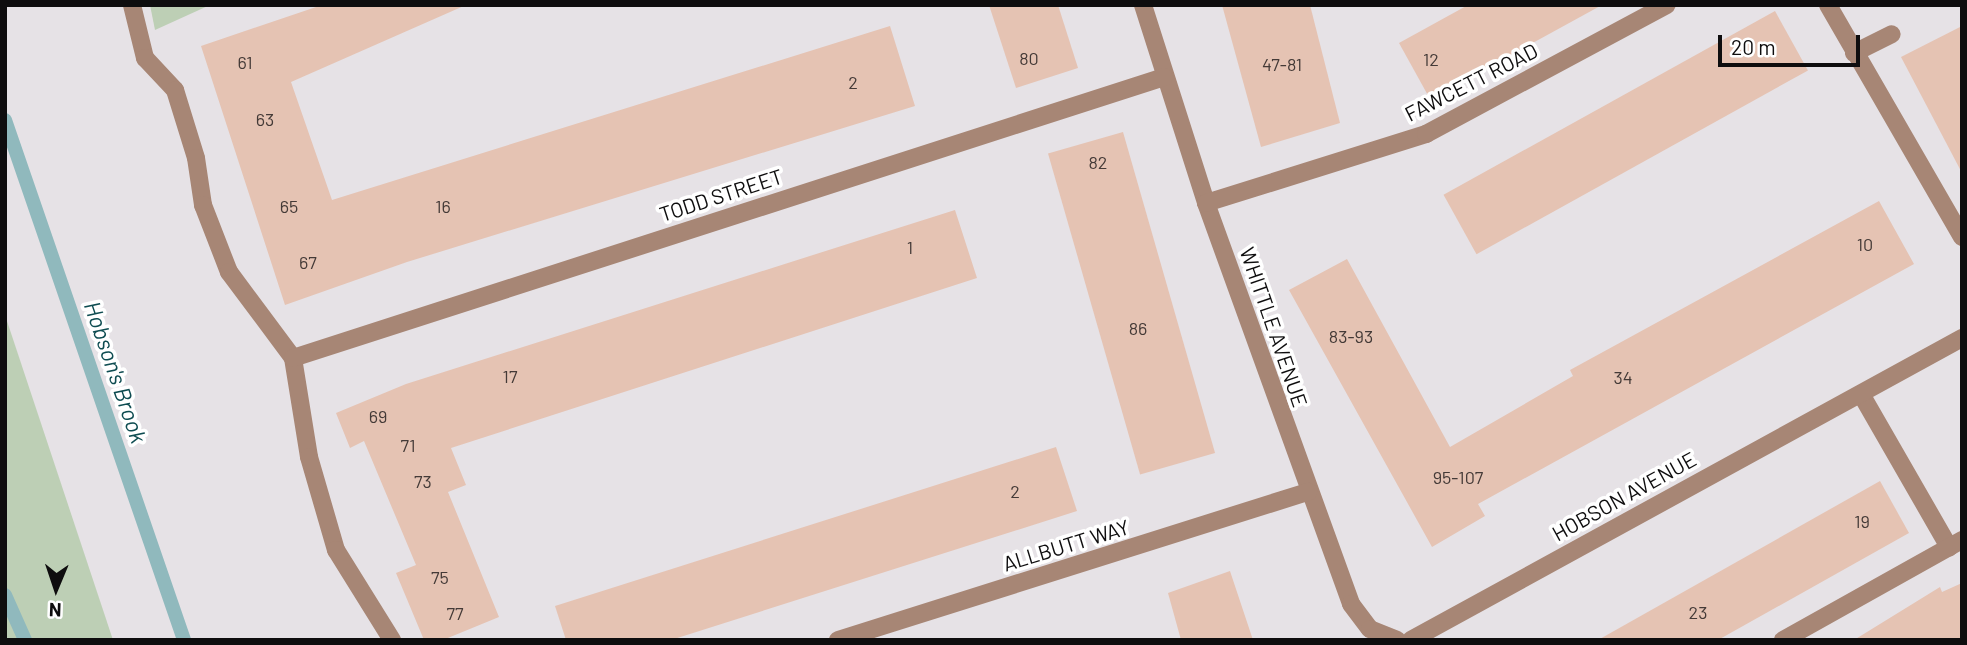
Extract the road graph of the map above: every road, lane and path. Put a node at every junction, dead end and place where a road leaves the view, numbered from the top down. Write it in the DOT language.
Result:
graph roads {
  1 [pos="132,5"];
  2 [pos="1143,5"];
  3 [pos="1667,5"];
  4 [pos="1828,5"];
  5 [pos="1892,33"];
  6 [pos="1854,53"];
  7 [pos="1164,77"];
  8 [pos="1206,204"];
  9 [pos="1962,237"];
  10 [pos="1962,338"];
  11 [pos="293,358"];
  12 [pos="1861,394"];
  13 [pos="1308,492"];
  14 [pos="1956,543"];
  15 [pos="392,640"];
  16 [pos="838,640"];
  17 [pos="1397,640"];
  18 [pos="1411,640"];
  19 [pos="1783,640"];
  1 -- 11 [label="street"];
  2 -- 7 [label="street, WHITTLE AVENUE"];
  3 -- 8 [label="street, FAWCETT ROAD"];
  4 -- 6 [label="street"];
  5 -- 6 [label="street"];
  6 -- 9 [label="street"];
  7 -- 8 [label="street, WHITTLE AVENUE"];
  7 -- 11 [label="street, TODD STREET"];
  8 -- 13 [label="street, WHITTLE AVENUE"];
  10 -- 12 [label="street, HOBSON AVENUE"];
  11 -- 15 [label="street"];
  12 -- 14 [label="street"];
  12 -- 18 [label="street, HOBSON AVENUE"];
  13 -- 16 [label="street, ALLBUTT WAY"];
  13 -- 17 [label="street, WHITTLE AVENUE"];
  14 -- 19 [label="street"];
}
